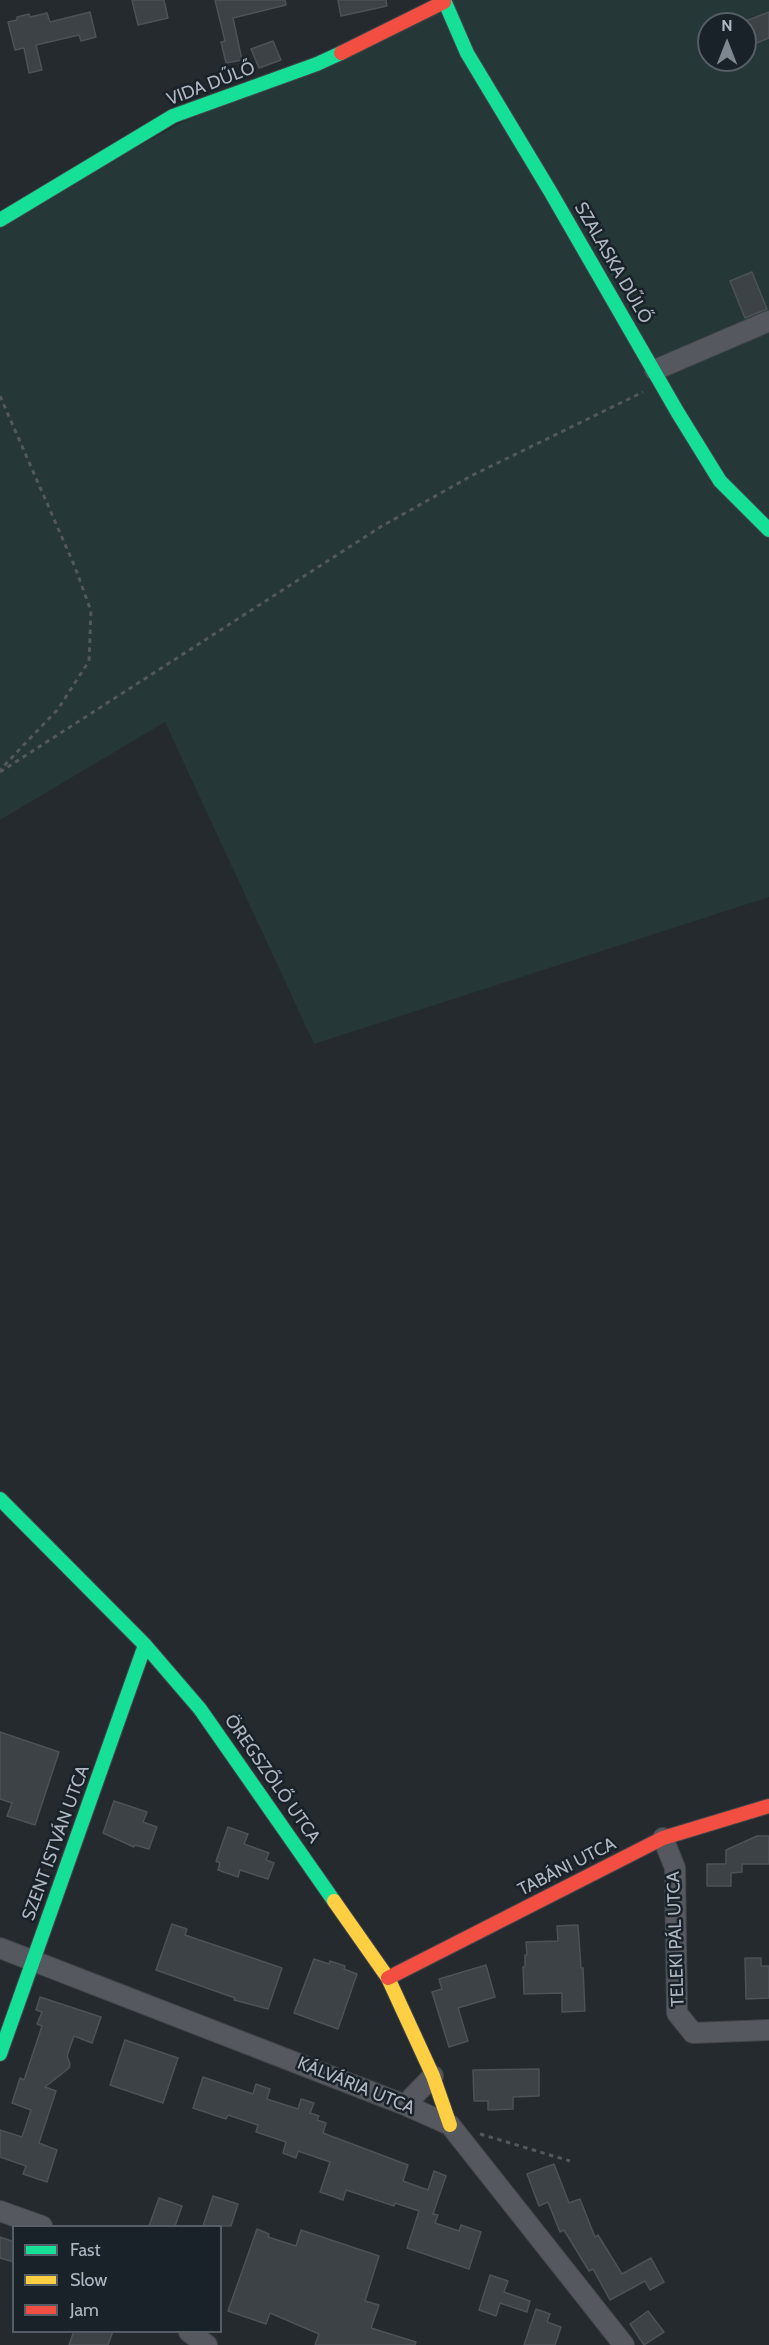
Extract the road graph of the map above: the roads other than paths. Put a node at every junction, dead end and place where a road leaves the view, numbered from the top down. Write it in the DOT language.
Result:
graph roads {
  1 [pos="444,1"];
  2 [pos="0,220"];
  3 [pos="769,321"];
  4 [pos="658,377"];
  5 [pos="769,530"];
  6 [pos="0,1499"];
  7 [pos="146,1645"];
  8 [pos="769,1806"];
  9 [pos="663,1838"];
  10 [pos="0,1948"];
  11 [pos="33,1959"];
  12 [pos="388,1978"];
  13 [pos="769,2030"];
  14 [pos="0,2054"];
  15 [pos="433,2076"];
  16 [pos="405,2105"];
  17 [pos="450,2125"];
  18 [pos="0,2211"];
  19 [pos="39,2225"];
  20 [pos="192,2333"];
  21 [pos="207,2345"];
  22 [pos="624,2345"];
  1 -- 2 [label="street, VIDA DŰLŐ"];
  1 -- 4 [label="street, SZALASKA DŰLŐ"];
  3 -- 4 [label="street"];
  4 -- 5 [label="street, SZALASKA DŰLŐ"];
  6 -- 7 [label="street, ÖREGSZŐLŐ UTCA"];
  7 -- 11 [label="street, SZENT ISTVÁN UTCA"];
  7 -- 12 [label="street, ÖREGSZŐLŐ UTCA"];
  8 -- 9 [label="street, TABÁNI UTCA"];
  9 -- 12 [label="street, TABÁNI UTCA"];
  9 -- 13 [label="street, TELEKI PÁL UTCA"];
  10 -- 11 [label="street, KÁLVÁRIA UTCA"];
  11 -- 14 [label="street, SZENT ISTVÁN UTCA"];
  11 -- 16 [label="street, KÁLVÁRIA UTCA"];
  12 -- 15 [label="street, ÖREGSZŐLŐ UTCA"];
  15 -- 16 [label="street"];
  15 -- 17 [label="street, ÖREGSZŐLŐ UTCA"];
  16 -- 17 [label="street, KÁLVÁRIA UTCA"];
  17 -- 22 [label="street, KÁLVÁRIA UTCA"];
  18 -- 19 [label="street"];
  20 -- 21 [label="street"];
}
